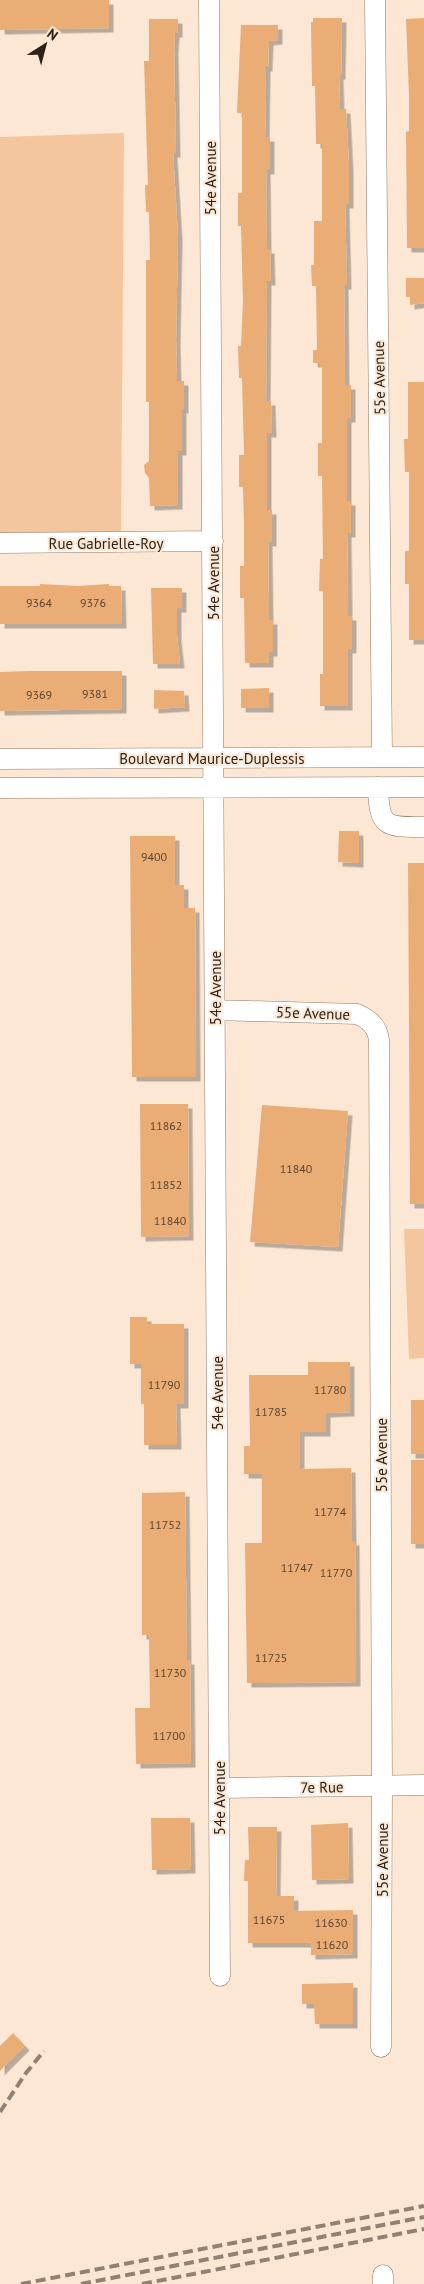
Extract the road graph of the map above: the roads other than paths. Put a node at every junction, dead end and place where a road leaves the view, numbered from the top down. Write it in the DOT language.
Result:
graph roads {
  1 [pos="209,0"];
  2 [pos="375,0"];
  3 [pos="213,541"];
  4 [pos="0,543"];
  5 [pos="382,756"];
  6 [pos="424,757"];
  7 [pos="215,758"];
  8 [pos="0,759"];
  9 [pos="214,787"];
  10 [pos="424,787"];
  11 [pos="0,788"];
  12 [pos="378,788"];
  13 [pos="424,827"];
  14 [pos="216,1010"];
  15 [pos="424,1785"];
  16 [pos="382,1786"];
  17 [pos="219,1788"];
  18 [pos="220,1976"];
  19 [pos="381,2047"];
  1 -- 3 [label="street, 54e Avenue"];
  2 -- 5 [label="street, 55e Avenue"];
  3 -- 4 [label="street, Rue Gabrielle-Roy"];
  3 -- 7 [label="street, 54e Avenue"];
  5 -- 6 [label="street, Boulevard Maurice-Duplessis"];
  5 -- 7 [label="street, Boulevard Maurice-Duplessis"];
  7 -- 8 [label="street, Boulevard Maurice-Duplessis"];
  7 -- 9 [label="street, 54e Avenue"];
  9 -- 11 [label="street, Boulevard Maurice-Duplessis"];
  9 -- 12 [label="street, Boulevard Maurice-Duplessis"];
  9 -- 14 [label="street, 54e Avenue"];
  10 -- 12 [label="street, Boulevard Maurice-Duplessis"];
  12 -- 13 [label="street"];
  14 -- 16 [label="street, 55e Avenue"];
  14 -- 17 [label="street, 54e Avenue"];
  15 -- 16 [label="street, 7e Rue"];
  16 -- 17 [label="street, 7e Rue"];
  16 -- 19 [label="street, 55e Avenue"];
  17 -- 18 [label="street, 54e Avenue"];
}
